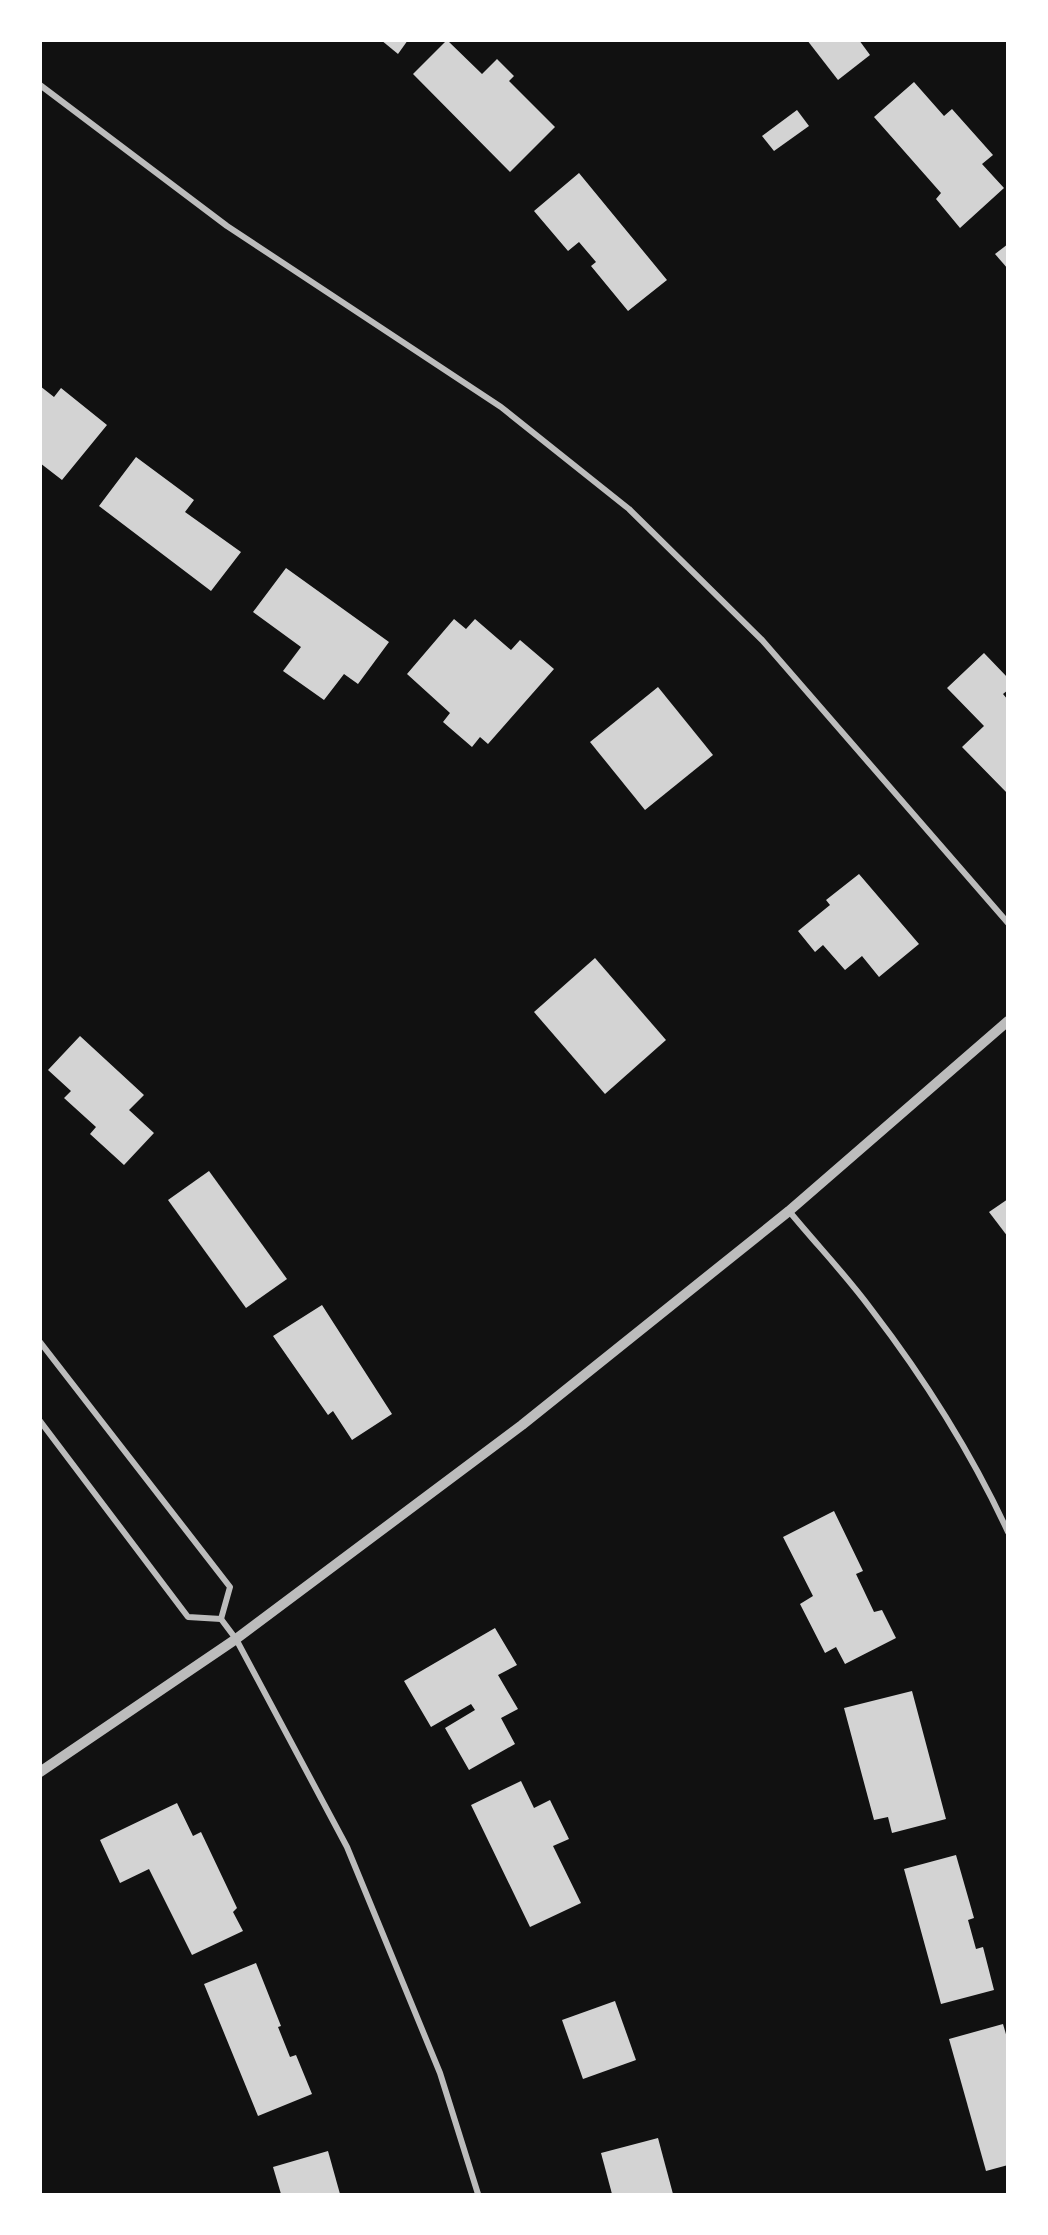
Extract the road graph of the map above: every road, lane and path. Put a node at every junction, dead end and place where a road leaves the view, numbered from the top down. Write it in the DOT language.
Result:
graph roads {
  1 [pos="40,85"];
  2 [pos="1008,923"];
  3 [pos="1008,1021"];
  4 [pos="789,1211"];
  5 [pos="40,1342"];
  6 [pos="40,1421"];
  7 [pos="1008,1532"];
  8 [pos="221,1619"];
  9 [pos="236,1639"];
  10 [pos="40,1772"];
  11 [pos="478,2194"];
  1 -- 2 [label="street"];
  3 -- 4 [label="street"];
  4 -- 7 [label="street"];
  4 -- 9 [label="street"];
  5 -- 8 [label="street"];
  6 -- 8 [label="street"];
  8 -- 9 [label="street"];
  9 -- 10 [label="street"];
  9 -- 11 [label="street"];
}
